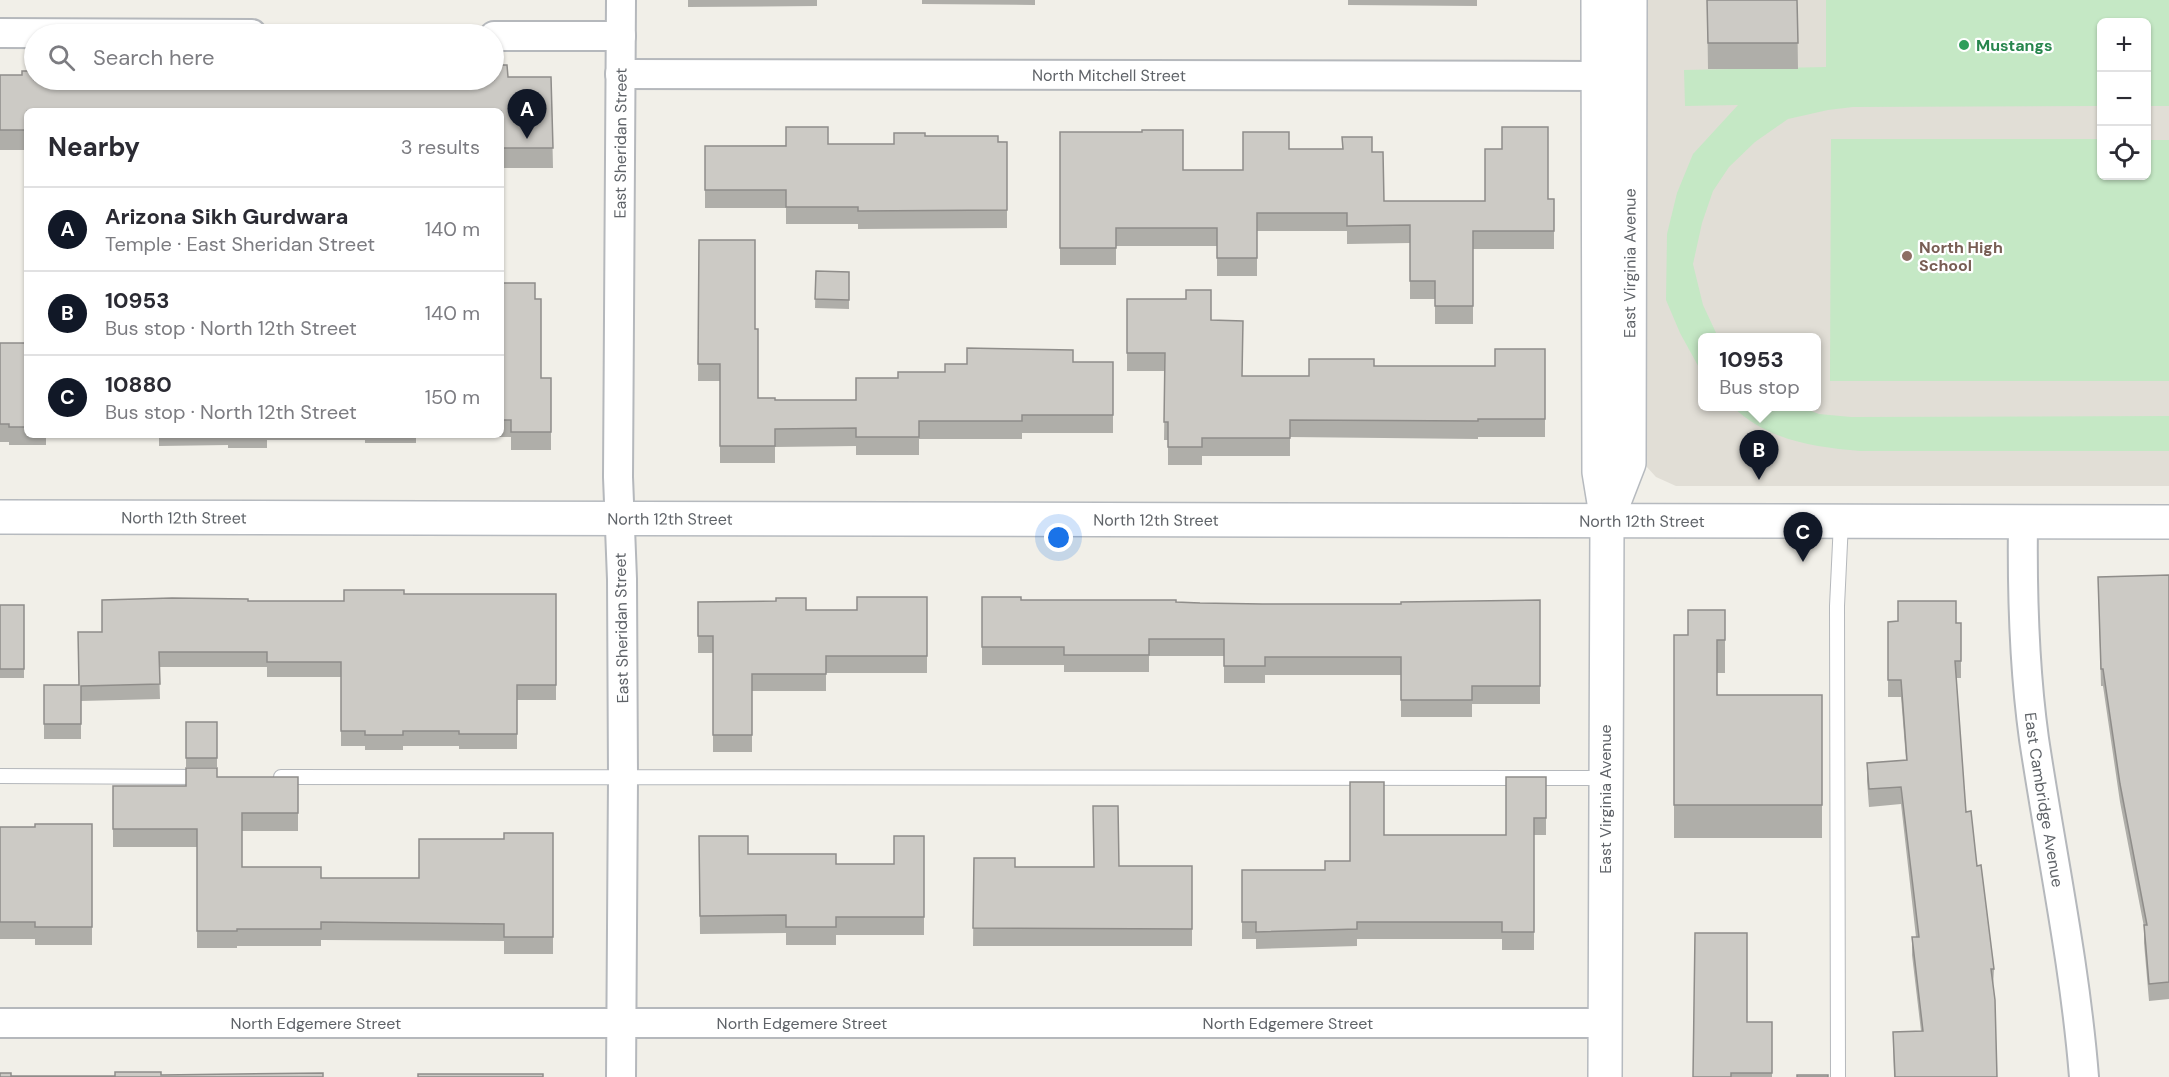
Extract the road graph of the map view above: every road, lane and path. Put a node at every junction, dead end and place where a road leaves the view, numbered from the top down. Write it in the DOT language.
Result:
graph roads {
  1 [pos="621,0"];
  2 [pos="1598,0"];
  3 [pos="1630,0"];
  4 [pos="0,33"];
  5 [pos="24,33"];
  6 [pos="504,36"];
  7 [pos="621,36"];
  8 [pos="620,74"];
  9 [pos="1598,76"];
  10 [pos="0,517"];
  11 [pos="619,520"];
  12 [pos="1606,521"];
  13 [pos="2023,521"];
  14 [pos="1841,522"];
  15 [pos="2169,522"];
  16 [pos="0,776"];
  17 [pos="216,777"];
  18 [pos="263,777"];
  19 [pos="623,778"];
  20 [pos="1605,778"];
  21 [pos="0,1023"];
  22 [pos="1605,1023"];
  23 [pos="621,1024"];
  24 [pos="621,1077"];
  25 [pos="1605,1077"];
  26 [pos="1838,1077"];
  27 [pos="2084,1077"];
  1 -- 7 [label="street, East Sheridan Street"];
  2 -- 9 [label="street, East Virginia Avenue"];
  3 -- 12 [label="street, East Virginia Avenue"];
  4 -- 5 [label="street"];
  6 -- 7 [label="street"];
  7 -- 8 [label="street, East Sheridan Street"];
  8 -- 9 [label="street, North Mitchell Street"];
  8 -- 11 [label="street, East Sheridan Street"];
  9 -- 12 [label="street, East Virginia Avenue"];
  10 -- 11 [label="street, North 12th Street"];
  11 -- 12 [label="street, North 12th Street"];
  11 -- 19 [label="street, East Sheridan Street"];
  12 -- 14 [label="street, North 12th Street"];
  12 -- 20 [label="street, East Virginia Avenue"];
  13 -- 14 [label="street, North 12th Street"];
  13 -- 15 [label="street, North 12th Street"];
  13 -- 27 [label="street, East Cambridge Avenue"];
  14 -- 26 [label="lane"];
  16 -- 17 [label="lane"];
  18 -- 19 [label="lane"];
  19 -- 20 [label="lane"];
  19 -- 23 [label="street, East Sheridan Street"];
  20 -- 22 [label="street, East Virginia Avenue"];
  21 -- 23 [label="street, North Edgemere Street"];
  22 -- 23 [label="street, North Edgemere Street"];
  22 -- 25 [label="street, East Virginia Avenue"];
  23 -- 24 [label="street, East Sheridan Street"];
}
